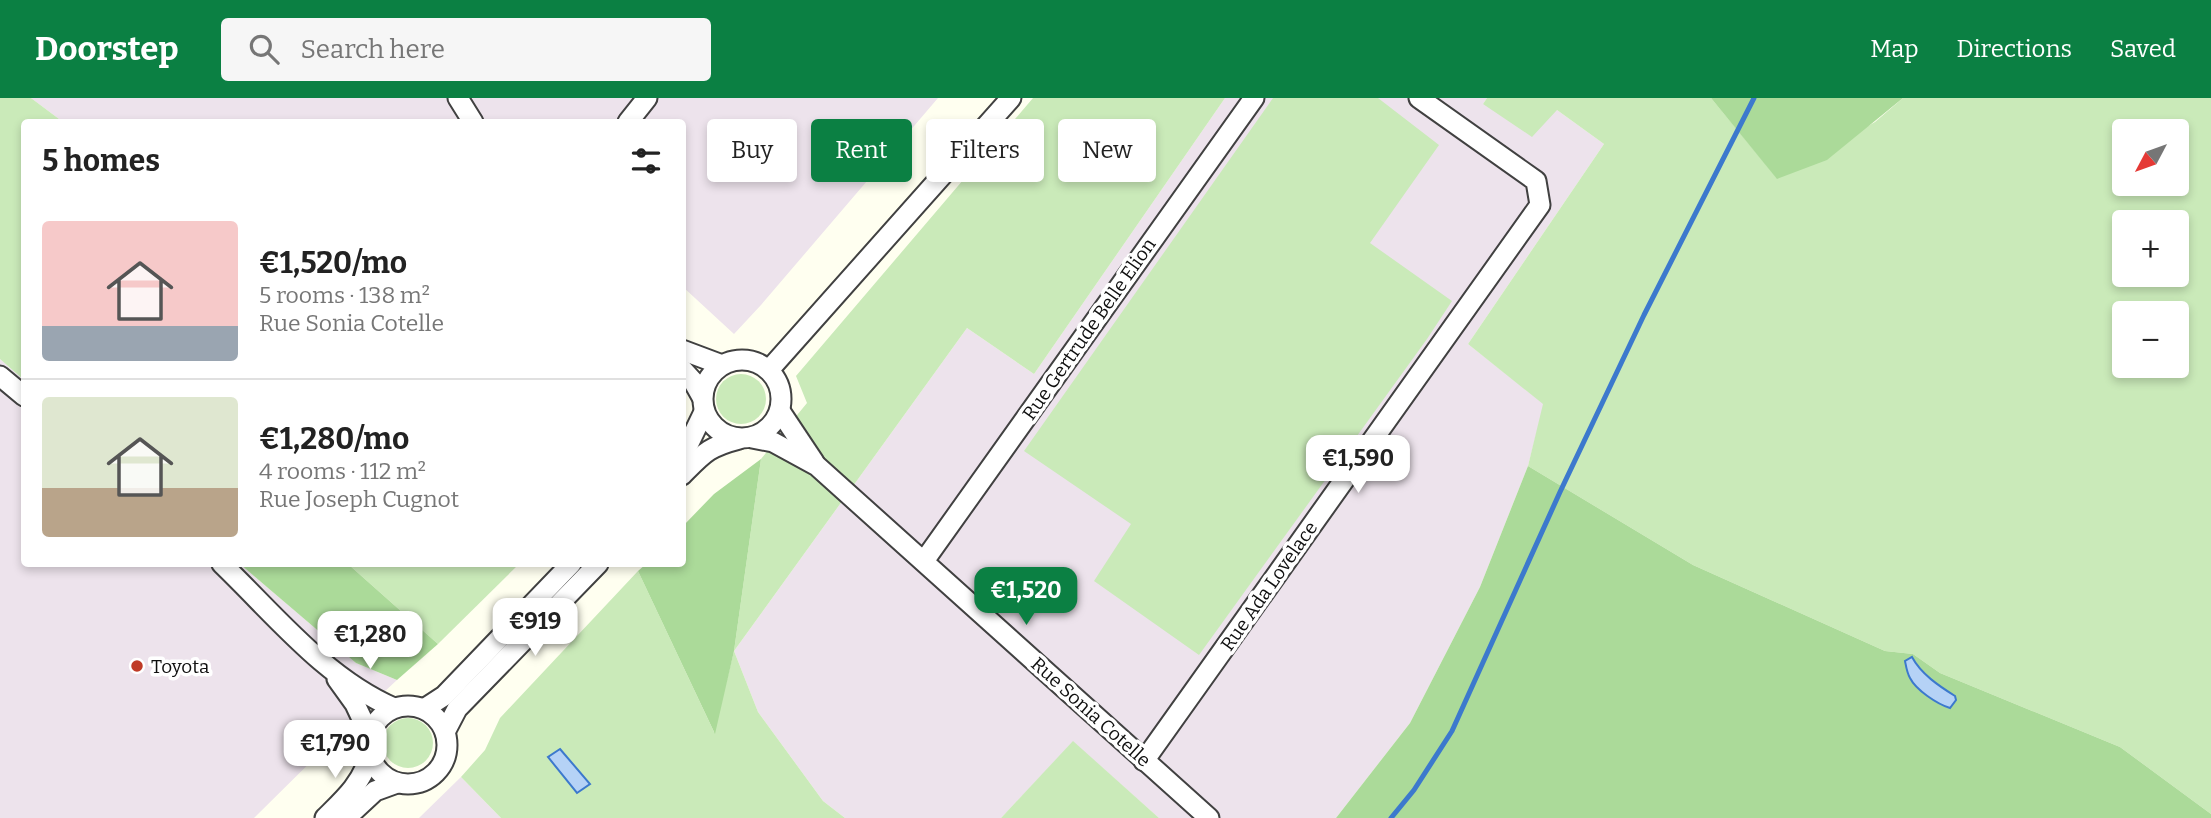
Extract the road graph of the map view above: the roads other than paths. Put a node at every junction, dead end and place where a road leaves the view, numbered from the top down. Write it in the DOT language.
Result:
graph roads {
  1 [pos="458,98"];
  2 [pos="648,98"];
  3 [pos="1011,98"];
  4 [pos="1254,98"];
  5 [pos="1419,98"];
  6 [pos="471,119"];
  7 [pos="630,119"];
  8 [pos="686,352"];
  9 [pos="722,365"];
  10 [pos="769,370"];
  11 [pos="686,373"];
  12 [pos="0,376"];
  13 [pos="21,394"];
  14 [pos="703,404"];
  15 [pos="780,411"];
  16 [pos="745,438"];
  17 [pos="686,446"];
  18 [pos="817,466"];
  19 [pos="686,471"];
  20 [pos="924,561"];
  21 [pos="225,567"];
  22 [pos="569,567"];
  23 [pos="595,567"];
  24 [pos="328,667"];
  25 [pos="394,708"];
  26 [pos="424,709"];
  27 [pos="445,732"];
  28 [pos="370,736"];
  29 [pos="370,757"];
  30 [pos="1144,761"];
  31 [pos="397,783"];
  32 [pos="325,818"];
  33 [pos="346,818"];
  34 [pos="1209,818"];
  1 -- 6 [label="street"];
  2 -- 7 [label="street"];
  3 -- 10 [label="street"];
  4 -- 20 [label="street, Rue Gertrude Belle Elion"];
  5 -- 30 [label="street, Rue Ada Lovelace"];
  8 -- 9 [label="street"];
  9 -- 10 [label="street"];
  9 -- 14 [label="street"];
  10 -- 15 [label="street"];
  11 -- 14 [label="street"];
  12 -- 13 [label="street"];
  14 -- 16 [label="street"];
  14 -- 17 [label="street"];
  15 -- 16 [label="street"];
  15 -- 18 [label="street"];
  16 -- 18 [label="street"];
  16 -- 19 [label="street"];
  18 -- 20 [label="street, Rue Sonia Cotelle"];
  20 -- 30 [label="street, Rue Sonia Cotelle"];
  21 -- 24 [label="street"];
  22 -- 26 [label="street"];
  23 -- 27 [label="street"];
  24 -- 25 [label="street"];
  24 -- 28 [label="street"];
  25 -- 26 [label="street"];
  25 -- 28 [label="street"];
  26 -- 27 [label="street"];
  27 -- 31 [label="street"];
  28 -- 29 [label="street"];
  29 -- 31 [label="street"];
  29 -- 32 [label="street"];
  30 -- 34 [label="street, Rue Sonia Cotelle"];
  31 -- 33 [label="street"];
}
